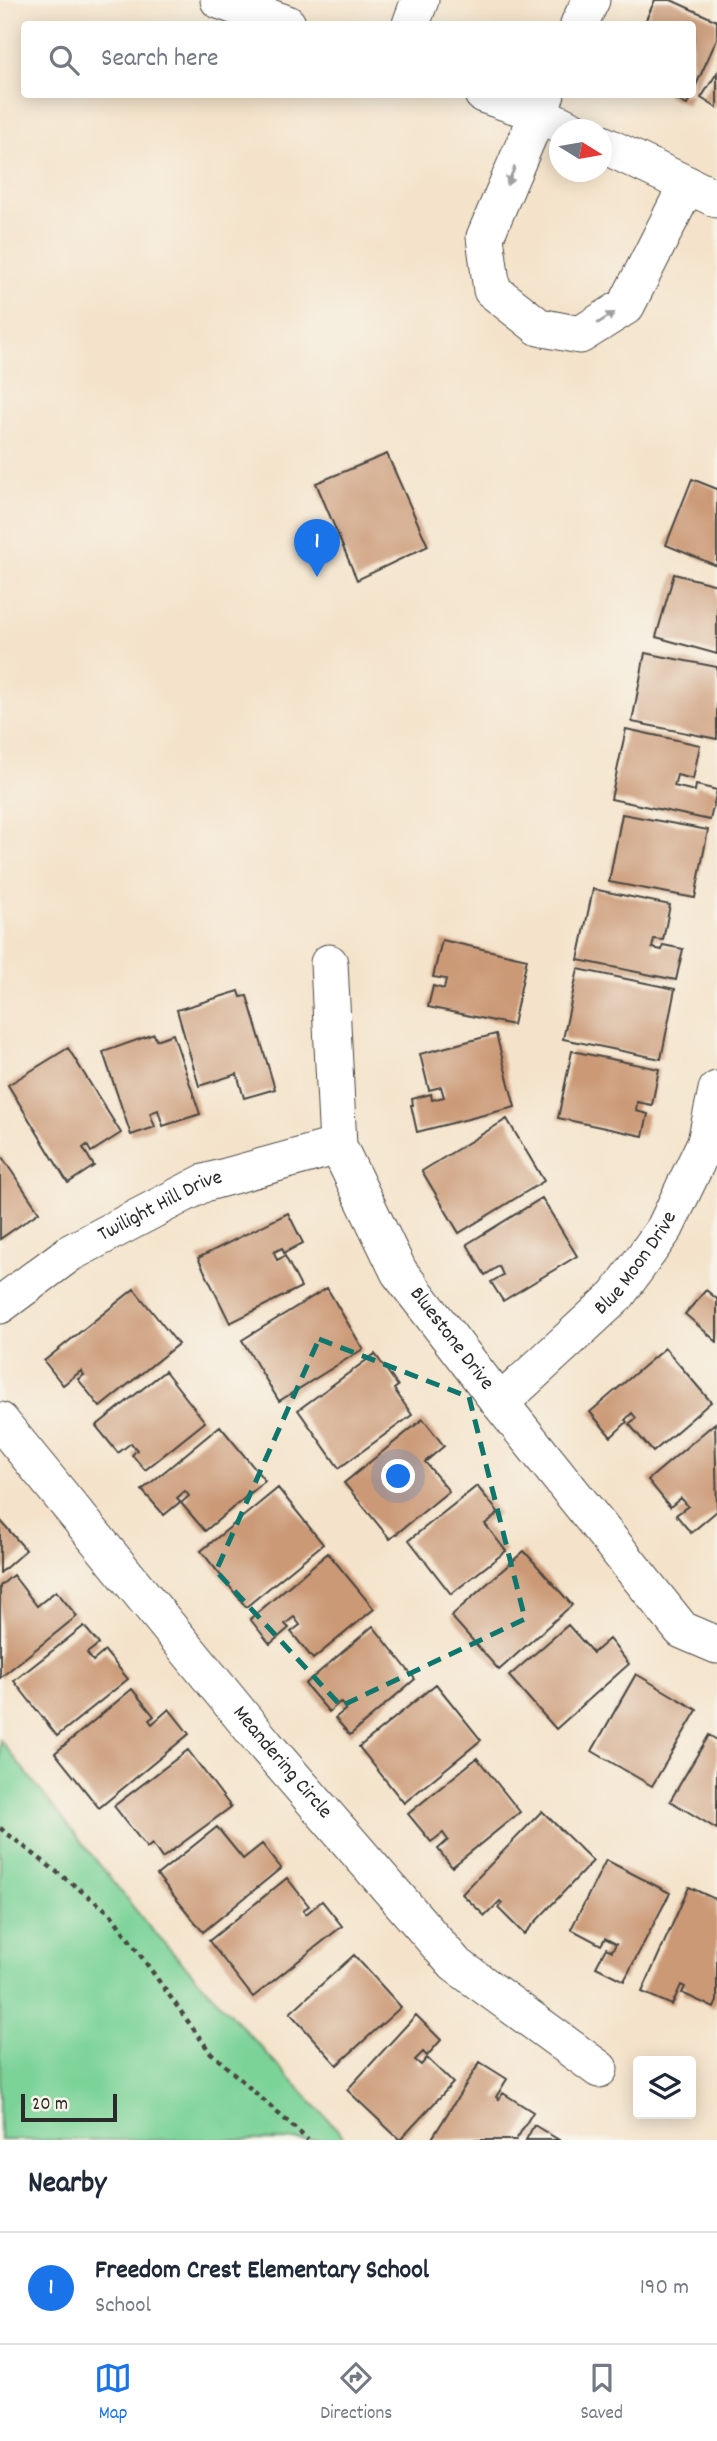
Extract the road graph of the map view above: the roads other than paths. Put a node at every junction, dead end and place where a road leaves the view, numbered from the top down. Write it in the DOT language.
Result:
graph roads {
  1 [pos="219,0"];
  2 [pos="420,0"];
  3 [pos="591,0"];
  4 [pos="278,21"];
  5 [pos="412,21"];
  6 [pos="580,21"];
  7 [pos="507,98"];
  8 [pos="542,104"];
  9 [pos="559,119"];
  10 [pos="612,149"];
  11 [pos="702,192"];
  12 [pos="329,963"];
  13 [pos="717,1090"];
  14 [pos="338,1146"];
  15 [pos="0,1305"];
  16 [pos="500,1403"];
  17 [pos="0,1421"];
  18 [pos="717,1645"];
  19 [pos="599,2069"];
  1 -- 4 [label="street"];
  2 -- 5 [label="street"];
  3 -- 6 [label="street"];
  7 -- 8 [label="street"];
  8 -- 9 [label="street"];
  8 -- 11 [label="street, one-way"];
  10 -- 11 [label="street"];
  12 -- 14 [label="street, Bluestone Drive"];
  13 -- 16 [label="street, Blue Moon Drive"];
  14 -- 15 [label="street, Twilight Hill Drive"];
  14 -- 16 [label="street, Bluestone Drive"];
  16 -- 18 [label="street, Bluestone Drive"];
  17 -- 19 [label="street, Meandering Circle"];
}
